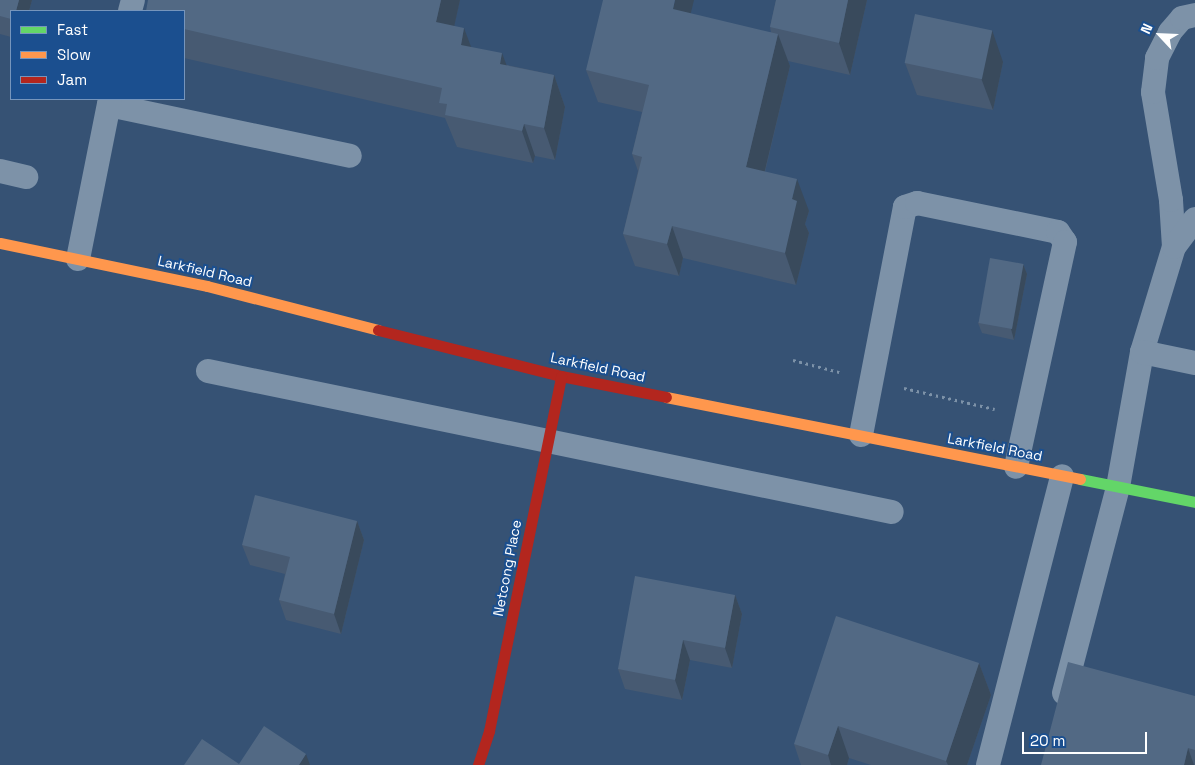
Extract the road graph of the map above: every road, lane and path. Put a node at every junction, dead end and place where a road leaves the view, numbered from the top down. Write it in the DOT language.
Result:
graph roads {
  1 [pos="1195,15"];
  2 [pos="109,102"];
  3 [pos="350,156"];
  4 [pos="0,171"];
  5 [pos="26,177"];
  6 [pos="1195,219"];
  7 [pos="0,242"];
  8 [pos="1174,247"];
  9 [pos="78,259"];
  10 [pos="1142,352"];
  11 [pos="793,360"];
  12 [pos="1195,363"];
  13 [pos="208,371"];
  14 [pos="562,376"];
  15 [pos="871,380"];
  16 [pos="1027,416"];
  17 [pos="861,435"];
  18 [pos="548,441"];
  19 [pos="1016,466"];
  20 [pos="1062,476"];
  21 [pos="1118,487"];
  22 [pos="1195,502"];
  23 [pos="892,512"];
  24 [pos="1058,718"];
  25 [pos="478,765"];
  26 [pos="988,765"];
  1 -- 8 [label="lane"];
  2 -- 3 [label="lane"];
  2 -- 9 [label="lane"];
  4 -- 5 [label="lane"];
  6 -- 8 [label="lane"];
  7 -- 9 [label="main road, Larkfield Road"];
  8 -- 10 [label="lane"];
  9 -- 14 [label="main road, Larkfield Road"];
  10 -- 12 [label="lane"];
  10 -- 21 [label="lane"];
  11 -- 15 [label="path"];
  13 -- 18 [label="lane"];
  14 -- 17 [label="main road, Larkfield Road"];
  14 -- 18 [label="main road, Netcong Place"];
  15 -- 16 [label="path"];
  15 -- 16 [label="lane"];
  15 -- 17 [label="lane"];
  16 -- 19 [label="lane"];
  17 -- 19 [label="main road, Larkfield Road"];
  18 -- 23 [label="lane"];
  18 -- 25 [label="main road, Netcong Place"];
  19 -- 20 [label="main road, Larkfield Road"];
  20 -- 21 [label="main road, Larkfield Road"];
  20 -- 26 [label="lane"];
  21 -- 22 [label="main road, Larkfield Road"];
  21 -- 24 [label="lane"];
}
